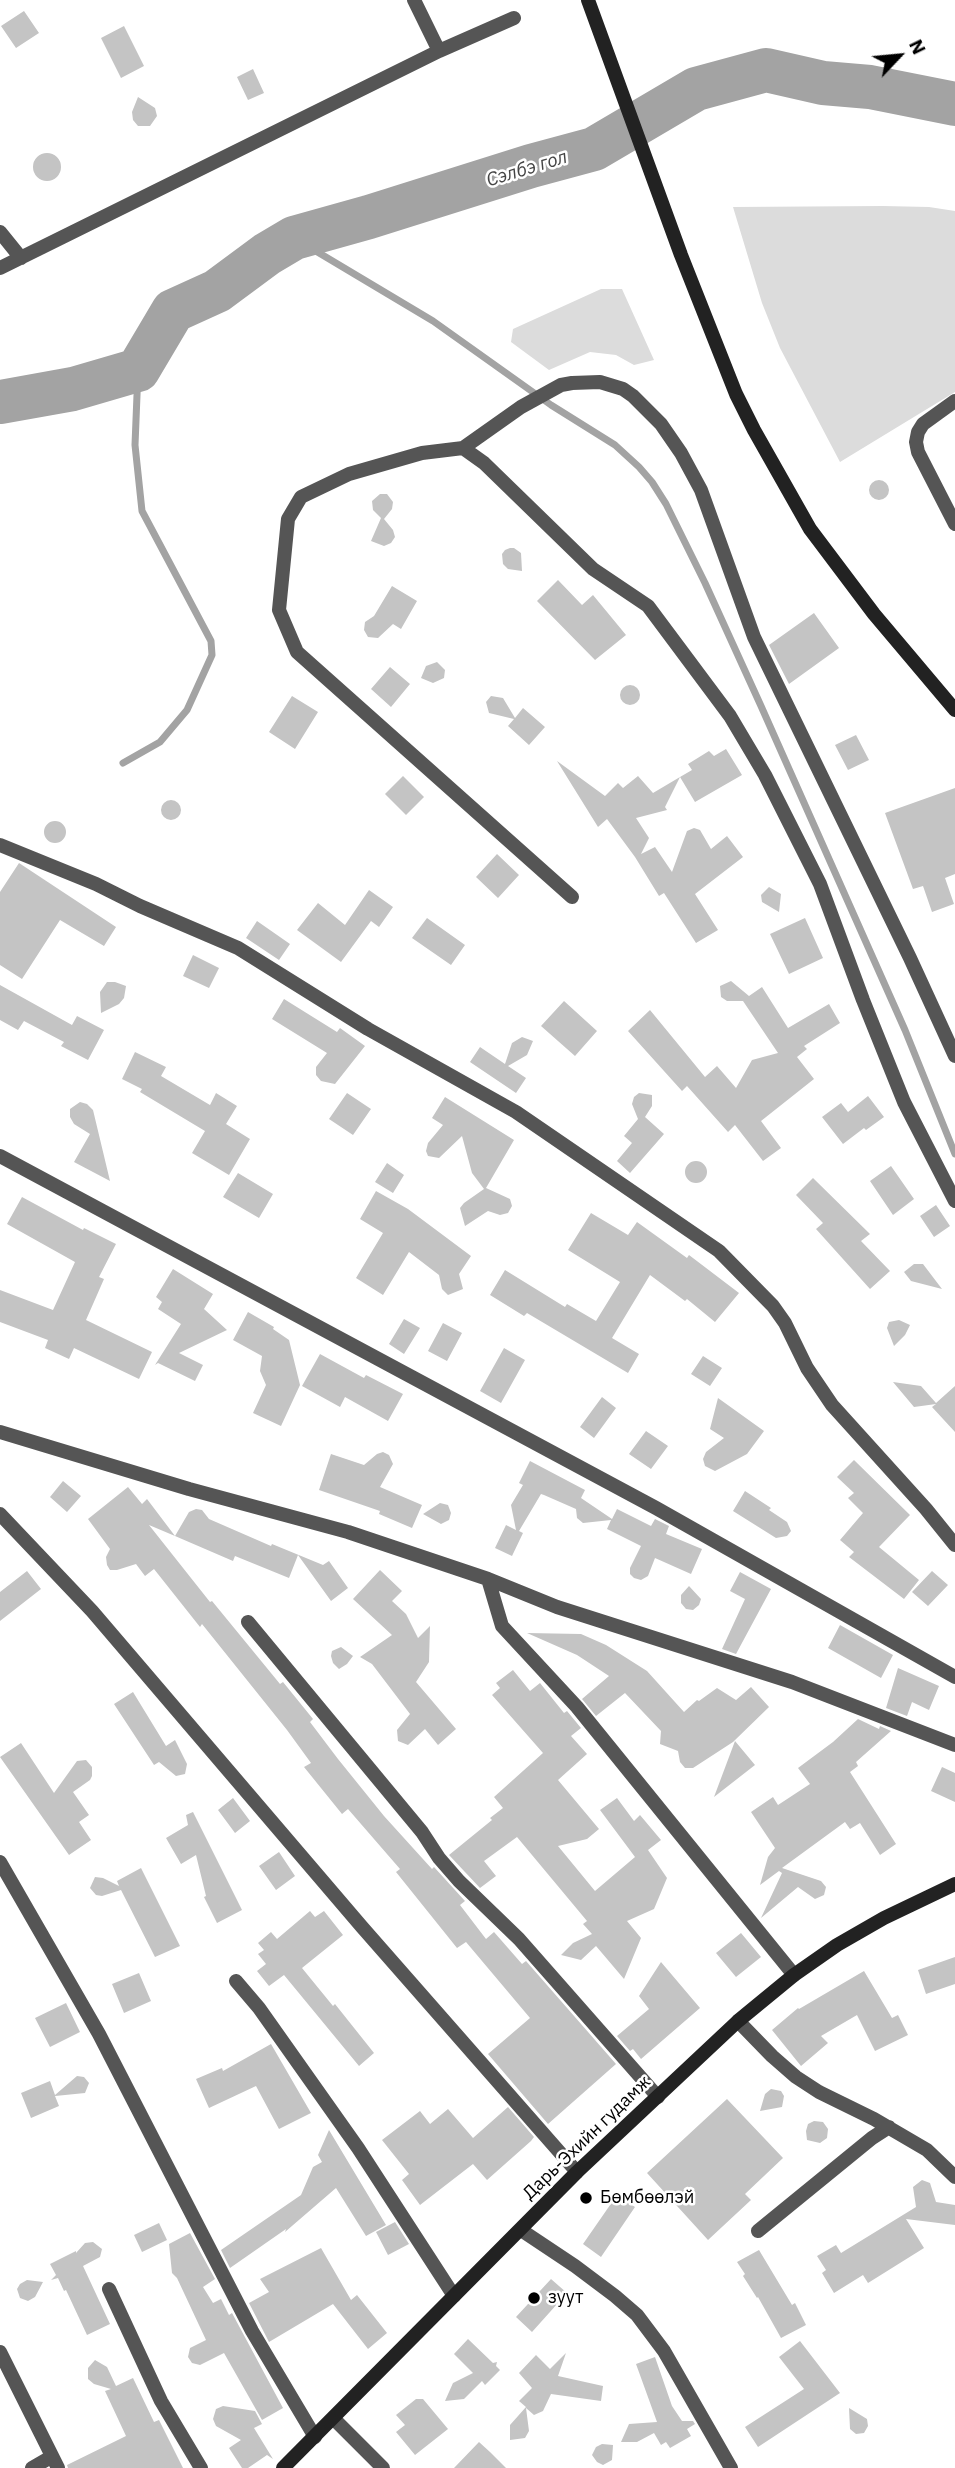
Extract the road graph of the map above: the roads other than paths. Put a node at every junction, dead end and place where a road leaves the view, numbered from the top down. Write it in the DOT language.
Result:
graph roads {
  1 [pos="414,0"];
  2 [pos="589,1"];
  3 [pos="514,18"];
  4 [pos="439,51"];
  5 [pos="0,232"];
  6 [pos="21,258"];
  7 [pos="0,268"];
  8 [pos="955,401"];
  9 [pos="463,448"];
  10 [pos="955,524"];
  11 [pos="955,710"];
  12 [pos="0,845"];
  13 [pos="572,897"];
  14 [pos="955,1056"];
  15 [pos="0,1156"];
  16 [pos="955,1201"];
  17 [pos="0,1432"];
  18 [pos="0,1514"];
  19 [pos="955,1545"];
  20 [pos="488,1579"];
  21 [pos="248,1622"];
  22 [pos="955,1677"];
  23 [pos="955,1745"];
  24 [pos="0,1862"];
  25 [pos="955,1884"];
  26 [pos="794,1975"];
  27 [pos="236,1981"];
  28 [pos="738,2021"];
  29 [pos="657,2097"];
  30 [pos="888,2127"];
  31 [pos="577,2172"];
  32 [pos="955,2177"];
  33 [pos="522,2230"];
  34 [pos="758,2231"];
  35 [pos="109,2288"];
  36 [pos="454,2296"];
  37 [pos="0,2352"];
  38 [pos="334,2419"];
  39 [pos="315,2437"];
  40 [pos="55,2462"];
  41 [pos="32,2468"];
  42 [pos="201,2468"];
  43 [pos="283,2468"];
  44 [pos="383,2468"];
  45 [pos="731,2468"];
  1 -- 4 [label="street"];
  2 -- 11 [label="main road"];
  3 -- 4 [label="street"];
  4 -- 6 [label="street"];
  5 -- 6 [label="street"];
  6 -- 7 [label="street"];
  8 -- 10 [label="street"];
  9 -- 13 [label="street"];
  9 -- 14 [label="street"];
  9 -- 16 [label="street"];
  12 -- 19 [label="street"];
  15 -- 22 [label="street"];
  17 -- 20 [label="street"];
  18 -- 31 [label="street"];
  20 -- 23 [label="street"];
  20 -- 26 [label="street"];
  21 -- 29 [label="street"];
  24 -- 39 [label="street"];
  25 -- 26 [label="main road, Дарь-Эхийн гудамж"];
  26 -- 28 [label="main road, Дарь-Эхийн гудамж"];
  27 -- 36 [label="street"];
  28 -- 29 [label="main road, Дарь-Эхийн гудамж"];
  28 -- 30 [label="street"];
  29 -- 31 [label="main road, Дарь-Эхийн гудамж"];
  30 -- 32 [label="street"];
  30 -- 34 [label="street"];
  31 -- 33 [label="main road, Дарь-Эхийн гудамж"];
  33 -- 36 [label="main road, Дарь-Эхийн гудамж"];
  33 -- 45 [label="street"];
  35 -- 42 [label="street"];
  36 -- 38 [label="main road, Дарь-Эхийн гудамж"];
  37 -- 40 [label="street"];
  38 -- 39 [label="main road, Дарь-Эхийн гудамж"];
  38 -- 44 [label="street"];
  39 -- 43 [label="main road, Дарь-Эхийн гудамж"];
  40 -- 41 [label="street"];
}
